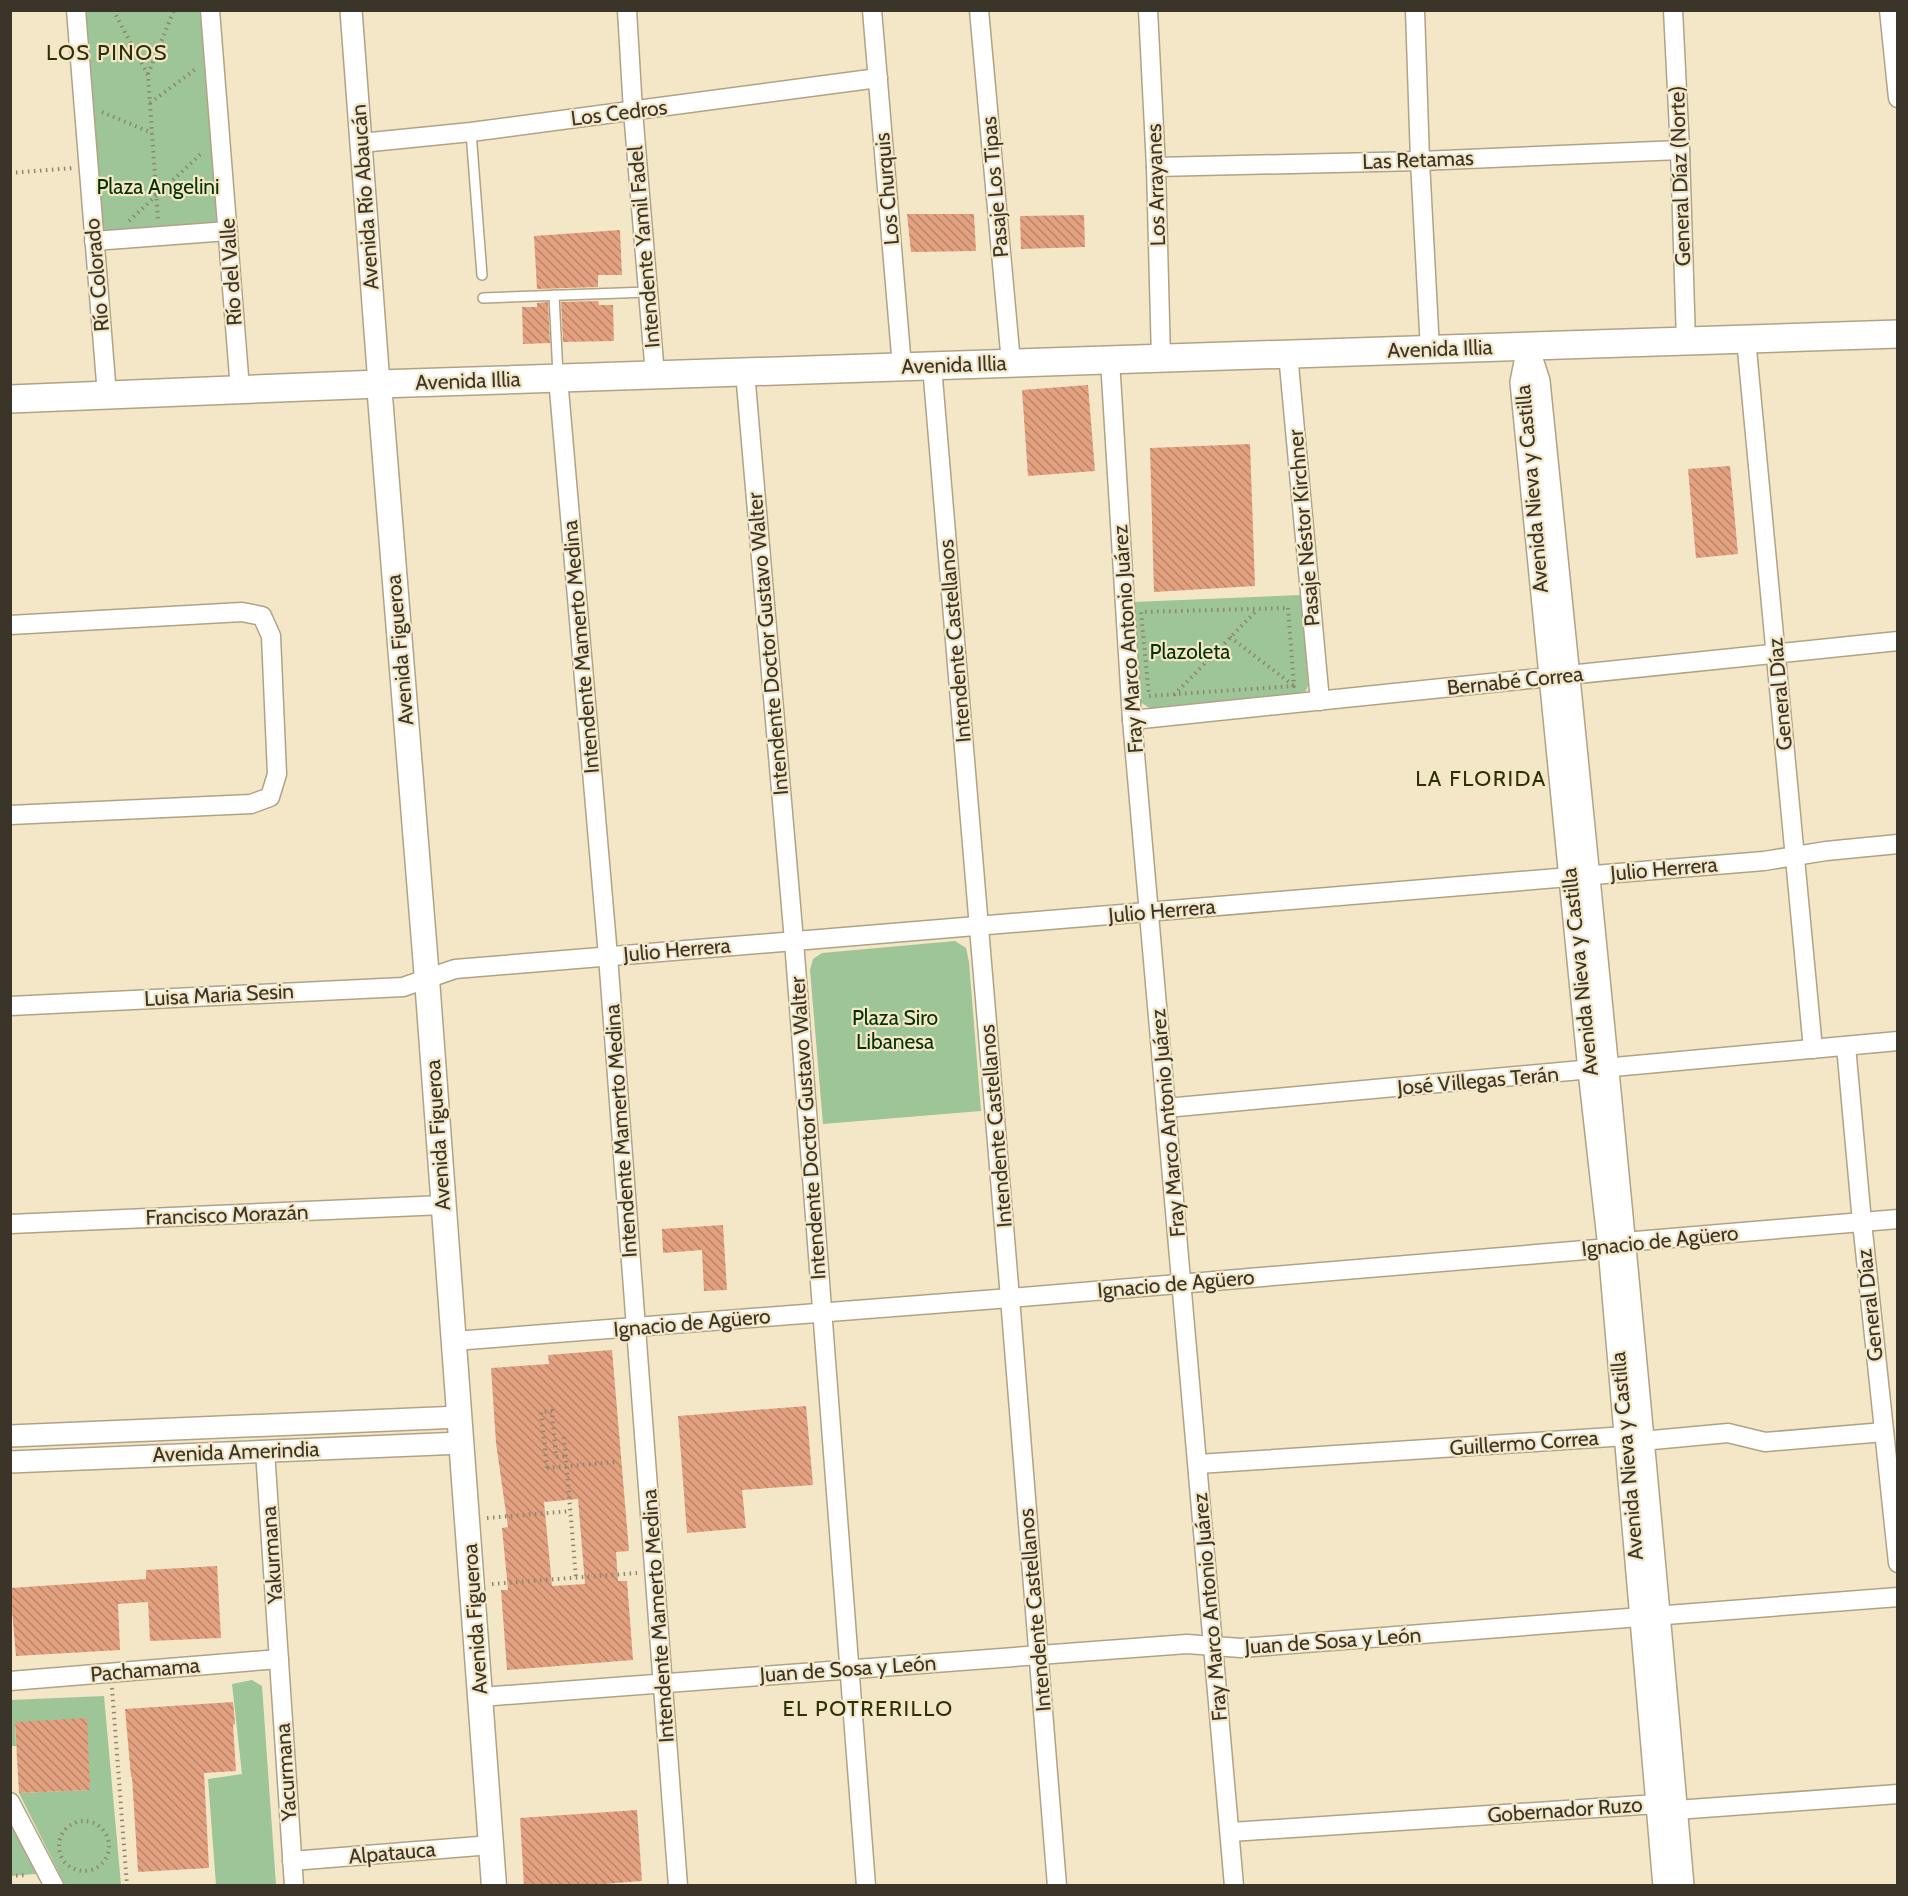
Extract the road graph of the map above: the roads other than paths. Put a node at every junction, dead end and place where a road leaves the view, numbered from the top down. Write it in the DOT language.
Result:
graph roads {
  1 [pos="76,10"];
  2 [pos="210,10"];
  3 [pos="351,10"];
  4 [pos="627,10"];
  5 [pos="872,10"];
  6 [pos="979,10"];
  7 [pos="1148,10"];
  8 [pos="1415,10"];
  9 [pos="1673,10"];
  10 [pos="1889,10"];
  11 [pos="878,78"];
  12 [pos="1898,98"];
  13 [pos="633,111"];
  14 [pos="471,132"];
  15 [pos="361,143"];
  16 [pos="1680,150"];
  17 [pos="1420,161"];
  18 [pos="1156,167"];
  19 [pos="228,231"];
  20 [pos="102,240"];
  21 [pos="482,275"];
  22 [pos="648,292"];
  23 [pos="554,295"];
  24 [pos="483,298"];
  25 [pos="1898,334"];
  26 [pos="1746,339"];
  27 [pos="1686,342"];
  28 [pos="1528,347"];
  29 [pos="1430,350"];
  30 [pos="1288,354"];
  31 [pos="1161,359"];
  32 [pos="1110,360"];
  33 [pos="1011,363"];
  34 [pos="932,366"];
  35 [pos="902,367"];
  36 [pos="745,372"];
  37 [pos="655,375"];
  38 [pos="558,378"];
  39 [pos="379,384"];
  40 [pos="240,390"];
  41 [pos="106,395"];
  42 [pos="10,399"];
  43 [pos="10,625"];
  44 [pos="1898,641"];
  45 [pos="1776,654"];
  46 [pos="1560,676"];
  47 [pos="1320,701"];
  48 [pos="1132,720"];
  49 [pos="10,815"];
  50 [pos="1898,844"];
  51 [pos="1795,856"];
  52 [pos="1580,876"];
  53 [pos="1149,913"];
  54 [pos="979,925"];
  55 [pos="794,941"];
  56 [pos="608,956"];
  57 [pos="427,979"];
  58 [pos="10,1006"];
  59 [pos="1898,1041"];
  60 [pos="1846,1046"];
  61 [pos="1812,1049"];
  62 [pos="1598,1070"];
  63 [pos="1166,1108"];
  64 [pos="443,1205"];
  65 [pos="1898,1219"];
  66 [pos="1862,1222"];
  67 [pos="10,1224"];
  68 [pos="1616,1245"];
  69 [pos="1182,1283"];
  70 [pos="1010,1298"];
  71 [pos="822,1312"];
  72 [pos="636,1328"];
  73 [pos="454,1341"];
  74 [pos="1889,1395"];
  75 [pos="460,1417"];
  76 [pos="1884,1432"];
  77 [pos="10,1436"];
  78 [pos="1634,1438"];
  79 [pos="462,1443"];
  80 [pos="265,1451"];
  81 [pos="10,1462"];
  82 [pos="1198,1464"];
  83 [pos="1898,1563"];
  84 [pos="1898,1597"];
  85 [pos="1650,1617"];
  86 [pos="1214,1646"];
  87 [pos="1038,1654"];
  88 [pos="279,1659"];
  89 [pos="849,1669"];
  90 [pos="10,1681"];
  91 [pos="664,1683"];
  92 [pos="481,1697"];
  93 [pos="1898,1794"];
  94 [pos="10,1802"];
  95 [pos="1666,1807"];
  96 [pos="1231,1832"];
  97 [pos="491,1845"];
  98 [pos="292,1862"];
  99 [pos="54,1886"];
  100 [pos="294,1886"];
  101 [pos="494,1886"];
  102 [pos="678,1886"];
  103 [pos="866,1886"];
  104 [pos="1057,1886"];
  105 [pos="1234,1886"];
  106 [pos="1664,1886"];
  107 [pos="1683,1886"];
  1 -- 20 [label="street, Río Colorado"];
  2 -- 19 [label="street, Río del Valle"];
  3 -- 15 [label="street, Avenida Río Abaucán"];
  4 -- 13 [label="street, Intendente Yamil Fadel"];
  5 -- 11 [label="street, Los Churquis"];
  6 -- 33 [label="street, Pasaje Los Tipas"];
  7 -- 18 [label="street, Los Arrayanes"];
  8 -- 17 [label="street"];
  9 -- 16 [label="street, General Díaz (Norte)"];
  10 -- 12 [label="street"];
  11 -- 13 [label="street, Los Cedros"];
  11 -- 35 [label="street, Los Churquis"];
  13 -- 14 [label="street, Los Cedros"];
  13 -- 22 [label="street, Intendente Yamil Fadel"];
  14 -- 15 [label="street, Los Cedros"];
  14 -- 21 [label="lane"];
  15 -- 39 [label="street, Avenida Río Abaucán"];
  16 -- 17 [label="street, Las Retamas"];
  16 -- 27 [label="street, General Díaz (Norte)"];
  17 -- 18 [label="street, Las Retamas"];
  17 -- 29 [label="street"];
  18 -- 31 [label="street, Los Arrayanes"];
  19 -- 20 [label="street"];
  19 -- 40 [label="street, Río del Valle"];
  20 -- 41 [label="street, Río Colorado"];
  22 -- 23 [label="lane"];
  22 -- 37 [label="street, Intendente Yamil Fadel"];
  23 -- 24 [label="lane"];
  23 -- 38 [label="lane"];
  25 -- 26 [label="main road, Avenida Illia"];
  26 -- 27 [label="main road, Avenida Illia"];
  26 -- 45 [label="street, General Díaz"];
  27 -- 28 [label="main road, Avenida Illia"];
  28 -- 29 [label="main road, Avenida Illia"];
  28 -- 46 [label="street, Avenida Nieva y Castilla"];
  29 -- 30 [label="main road, Avenida Illia"];
  30 -- 31 [label="main road, Avenida Illia"];
  30 -- 47 [label="street, Pasaje Néstor Kirchner"];
  31 -- 32 [label="main road, Avenida Illia"];
  32 -- 33 [label="main road, Avenida Illia"];
  32 -- 48 [label="street, Fray Marco Antonio Juárez"];
  33 -- 34 [label="main road, Avenida Illia"];
  34 -- 35 [label="main road, Avenida Illia"];
  34 -- 54 [label="street, Intendente Castellanos"];
  35 -- 36 [label="main road, Avenida Illia"];
  36 -- 37 [label="main road, Avenida Illia"];
  36 -- 55 [label="street, Intendente Doctor Gustavo Walter"];
  37 -- 38 [label="main road, Avenida Illia"];
  38 -- 39 [label="main road, Avenida Illia"];
  38 -- 56 [label="street, Intendente Mamerto Medina"];
  39 -- 40 [label="main road, Avenida Illia"];
  39 -- 57 [label="main road, Avenida Figueroa"];
  40 -- 41 [label="main road, Avenida Illia"];
  41 -- 42 [label="main road, Avenida Illia"];
  43 -- 49 [label="street"];
  44 -- 45 [label="street, Bernabé Correa"];
  45 -- 46 [label="street, Bernabé Correa"];
  45 -- 51 [label="street, General Díaz"];
  46 -- 47 [label="street, Bernabé Correa"];
  46 -- 52 [label="street, Avenida Nieva y Castilla"];
  47 -- 48 [label="street, Bernabé Correa"];
  48 -- 53 [label="street, Fray Marco Antonio Juárez"];
  50 -- 51 [label="street, Julio Herrera"];
  51 -- 52 [label="street, Julio Herrera"];
  51 -- 61 [label="street, General Díaz"];
  52 -- 53 [label="street, Julio Herrera"];
  52 -- 62 [label="street, Avenida Nieva y Castilla"];
  53 -- 54 [label="street, Julio Herrera"];
  53 -- 63 [label="street, Fray Marco Antonio Juárez"];
  54 -- 55 [label="street, Julio Herrera"];
  54 -- 70 [label="street, Intendente Castellanos"];
  55 -- 56 [label="street, Julio Herrera"];
  55 -- 71 [label="street, Intendente Doctor Gustavo Walter"];
  56 -- 57 [label="street, Julio Herrera"];
  56 -- 72 [label="street, Intendente Mamerto Medina"];
  57 -- 58 [label="street, Luisa Maria Sesin"];
  57 -- 64 [label="main road, Avenida Figueroa"];
  59 -- 60 [label="street, José Villegas Terán"];
  60 -- 61 [label="street, José Villegas Terán"];
  60 -- 66 [label="street, General Díaz"];
  61 -- 62 [label="street, José Villegas Terán"];
  62 -- 63 [label="street, José Villegas Terán"];
  62 -- 68 [label="street, Avenida Nieva y Castilla"];
  63 -- 69 [label="street, Fray Marco Antonio Juárez"];
  64 -- 67 [label="street, Francisco Morazán"];
  64 -- 73 [label="main road, Avenida Figueroa"];
  65 -- 66 [label="street, Ignacio de Agüero"];
  66 -- 68 [label="street, Ignacio de Agüero"];
  66 -- 74 [label="street, General Díaz"];
  68 -- 69 [label="street, Ignacio de Agüero"];
  68 -- 78 [label="street, Avenida Nieva y Castilla"];
  69 -- 70 [label="street, Ignacio de Agüero"];
  69 -- 82 [label="street, Fray Marco Antonio Juárez"];
  70 -- 71 [label="street, Ignacio de Agüero"];
  70 -- 87 [label="street, Intendente Castellanos"];
  71 -- 72 [label="street, Ignacio de Agüero"];
  71 -- 89 [label="street, Intendente Doctor Gustavo Walter"];
  72 -- 73 [label="street, Ignacio de Agüero"];
  72 -- 91 [label="street, Intendente Mamerto Medina"];
  73 -- 75 [label="main road, Avenida Figueroa"];
  74 -- 76 [label="street, General Díaz"];
  75 -- 77 [label="street"];
  75 -- 79 [label="main road, Avenida Figueroa"];
  76 -- 78 [label="street, Guillermo Correa"];
  76 -- 83 [label="street, General Díaz"];
  78 -- 82 [label="street, Guillermo Correa"];
  78 -- 85 [label="street, Avenida Nieva y Castilla"];
  79 -- 80 [label="street, Avenida Amerindia"];
  79 -- 92 [label="main road, Avenida Figueroa"];
  80 -- 81 [label="street, Avenida Amerindia"];
  80 -- 88 [label="street, Yakurmana"];
  82 -- 86 [label="street, Fray Marco Antonio Juárez"];
  84 -- 85 [label="street, Juan de Sosa y León"];
  85 -- 86 [label="street, Juan de Sosa y León"];
  85 -- 95 [label="street, Avenida Nieva y Castilla"];
  86 -- 87 [label="street, Juan de Sosa y León"];
  86 -- 96 [label="street, Fray Marco Antonio Juárez"];
  87 -- 89 [label="street, Juan de Sosa y León"];
  87 -- 104 [label="street, Intendente Castellanos"];
  88 -- 90 [label="street, Pachamama"];
  88 -- 98 [label="street, Yacurmana"];
  89 -- 91 [label="street, Juan de Sosa y León"];
  89 -- 103 [label="street, Intendente Doctor Gustavo Walter"];
  91 -- 92 [label="street, Juan de Sosa y León"];
  91 -- 102 [label="street, Intendente Mamerto Medina"];
  92 -- 97 [label="main road, Avenida Figueroa"];
  93 -- 95 [label="street, Gobernador Ruzo"];
  94 -- 99 [label="street"];
  95 -- 96 [label="street, Gobernador Ruzo"];
  95 -- 106 [label="street, Avenida Nieva y Castilla"];
  95 -- 107 [label="street, Avenida Nieva y Castilla"];
  96 -- 105 [label="street, Fray Marco Antonio Juárez"];
  97 -- 98 [label="street, Alpatauca"];
  97 -- 101 [label="main road, Avenida Figueroa"];
  98 -- 100 [label="street, Yacurmana"];
}
